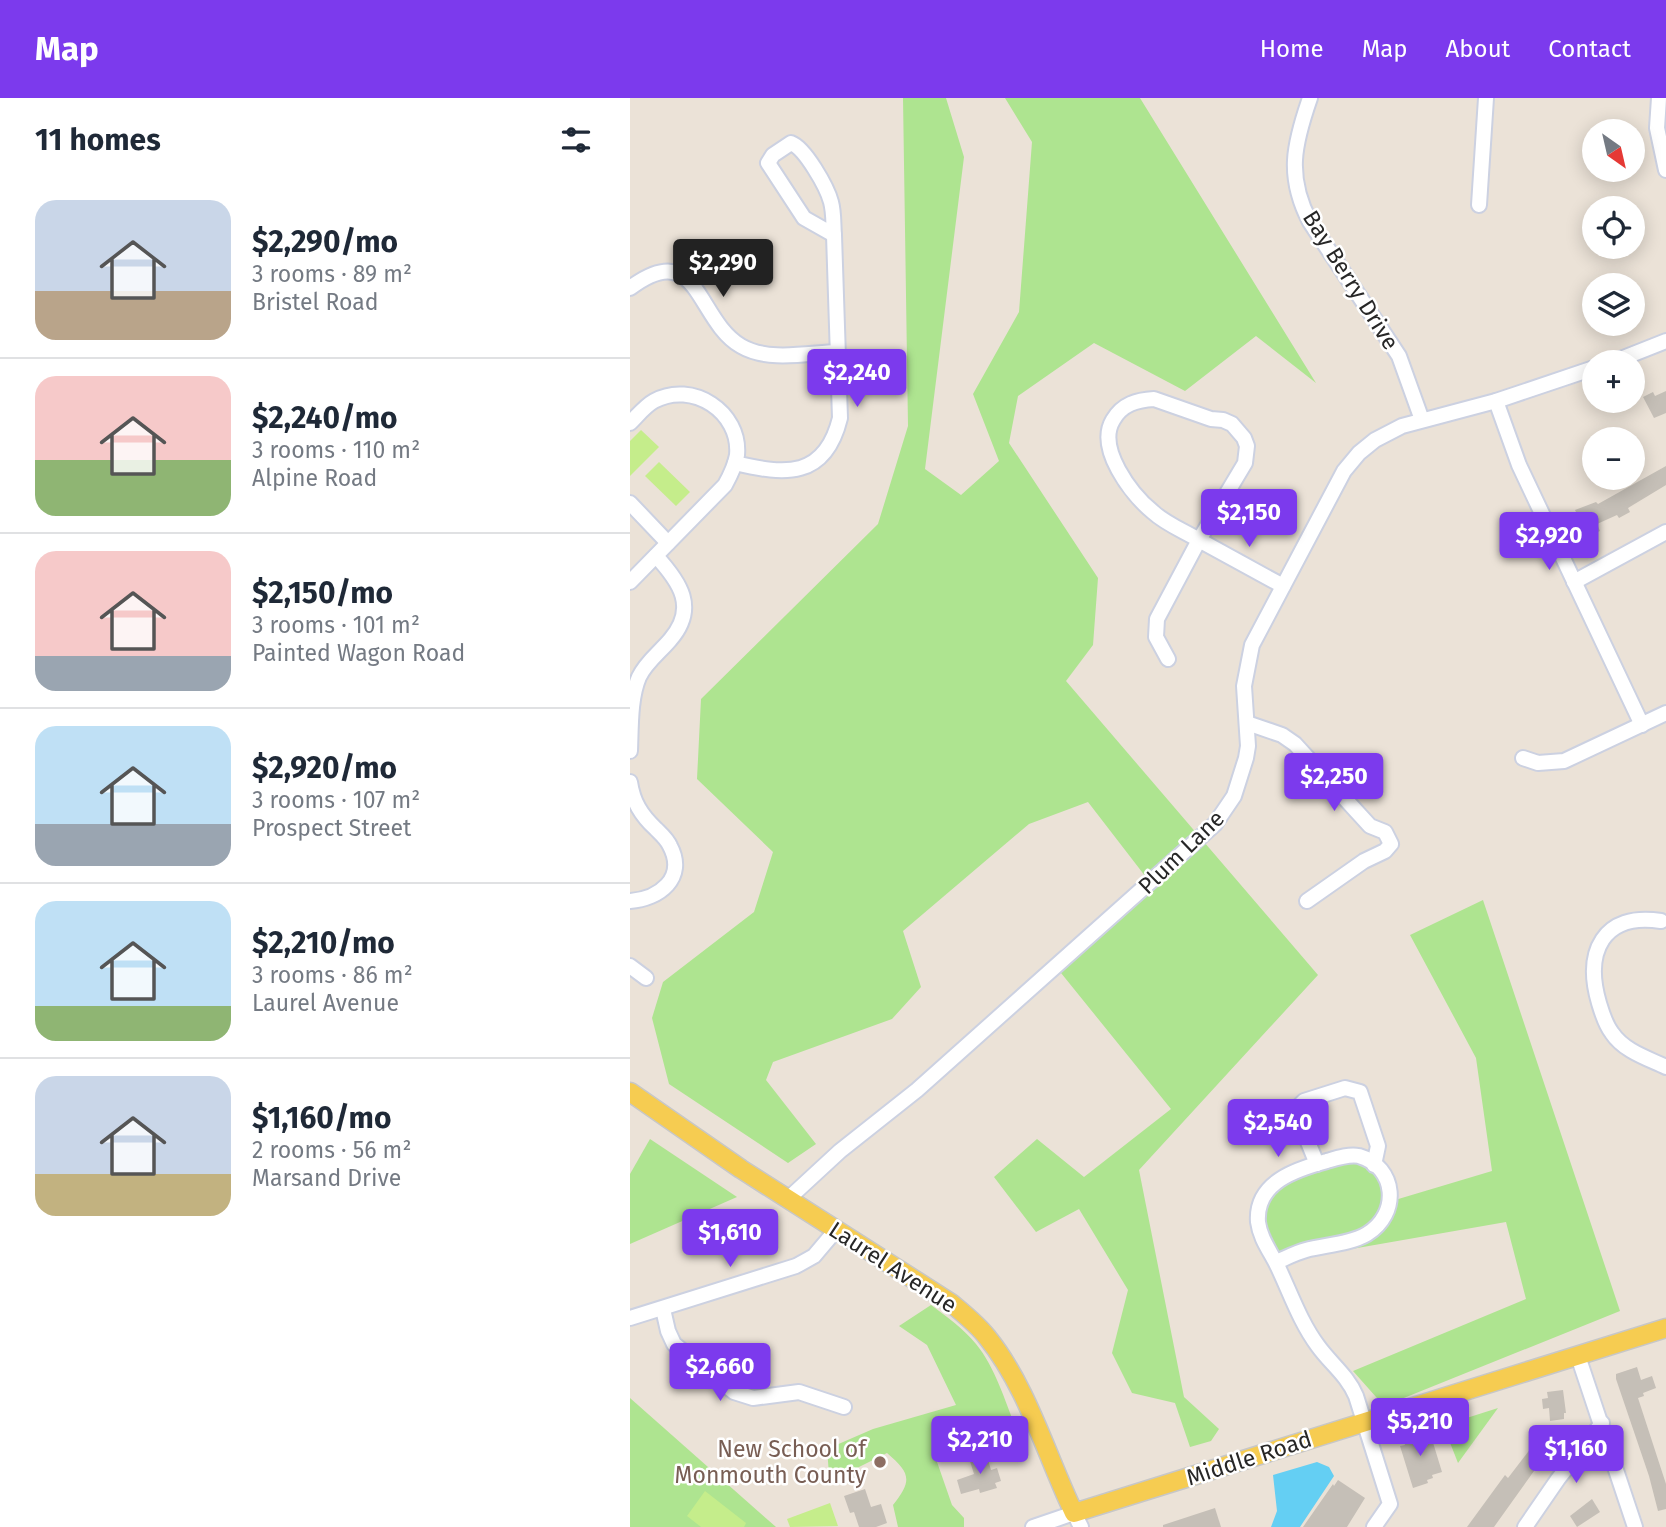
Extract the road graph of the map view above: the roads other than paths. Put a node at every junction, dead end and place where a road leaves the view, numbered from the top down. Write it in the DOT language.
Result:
graph roads {
  1 [pos="1310,98"];
  2 [pos="1486,98"];
  3 [pos="1658,98"];
  4 [pos="1666,170"];
  5 [pos="1479,205"];
  6 [pos="834,235"];
  7 [pos="630,288"];
  8 [pos="1666,341"];
  9 [pos="1643,350"];
  10 [pos="837,352"];
  11 [pos="1582,372"];
  12 [pos="1496,401"];
  13 [pos="1422,420"];
  14 [pos="630,423"];
  15 [pos="735,463"];
  16 [pos="630,503"];
  17 [pos="1666,532"];
  18 [pos="1199,540"];
  19 [pos="668,542"];
  20 [pos="656,556"];
  21 [pos="630,582"];
  22 [pos="1574,582"];
  23 [pos="1283,586"];
  24 [pos="1168,659"];
  25 [pos="1666,713"];
  26 [pos="1247,723"];
  27 [pos="1642,725"];
  28 [pos="630,751"];
  29 [pos="1523,758"];
  30 [pos="630,782"];
  31 [pos="630,901"];
  32 [pos="1307,901"];
  33 [pos="1661,921"];
  34 [pos="630,966"];
  35 [pos="646,978"];
  36 [pos="1666,1068"];
  37 [pos="630,1092"];
  38 [pos="1317,1164"];
  39 [pos="1374,1164"];
  40 [pos="788,1199"];
  41 [pos="836,1230"];
  42 [pos="1276,1262"];
  43 [pos="663,1309"];
  44 [pos="630,1318"];
  45 [pos="1666,1328"];
  46 [pos="1578,1356"];
  47 [pos="844,1407"];
  48 [pos="1365,1421"];
  49 [pos="1602,1423"];
  50 [pos="1078,1520"];
  51 [pos="1033,1527"];
  52 [pos="1374,1527"];
  53 [pos="1525,1527"];
  54 [pos="1635,1527"];
  1 -- 13 [label="street, Bay Berry Drive"];
  2 -- 5 [label="street"];
  3 -- 4 [label="street"];
  6 -- 6 [label="street"];
  6 -- 10 [label="street"];
  7 -- 10 [label="street"];
  8 -- 9 [label="street"];
  10 -- 15 [label="street"];
  11 -- 12 [label="street, Plum Lane"];
  12 -- 13 [label="street, Plum Lane"];
  12 -- 22 [label="street"];
  13 -- 23 [label="street, Plum Lane"];
  14 -- 15 [label="street"];
  15 -- 19 [label="street"];
  16 -- 19 [label="street"];
  17 -- 22 [label="street"];
  18 -- 18 [label="street"];
  18 -- 23 [label="street"];
  18 -- 24 [label="street"];
  19 -- 20 [label="street"];
  20 -- 21 [label="street"];
  20 -- 28 [label="street"];
  22 -- 27 [label="street"];
  23 -- 26 [label="street, Plum Lane"];
  25 -- 27 [label="street"];
  26 -- 32 [label="street"];
  26 -- 40 [label="street, Plum Lane"];
  27 -- 29 [label="street"];
  30 -- 31 [label="street"];
  33 -- 36 [label="street"];
  34 -- 35 [label="street"];
  37 -- 40 [label="main road, Laurel Avenue"];
  38 -- 39 [label="street"];
  38 -- 39 [label="street"];
  38 -- 42 [label="street"];
  39 -- 42 [label="street"];
  40 -- 41 [label="main road, Laurel Avenue"];
  41 -- 43 [label="street"];
  41 -- 50 [label="main road, Laurel Avenue"];
  42 -- 48 [label="street"];
  43 -- 44 [label="street"];
  43 -- 47 [label="street"];
  45 -- 46 [label="main road, Middle Road"];
  46 -- 48 [label="main road, Middle Road"];
  46 -- 49 [label="street"];
  48 -- 50 [label="main road, Middle Road"];
  48 -- 52 [label="street"];
  49 -- 53 [label="street"];
  49 -- 54 [label="street"];
  50 -- 51 [label="street, Middle Road"];
}
